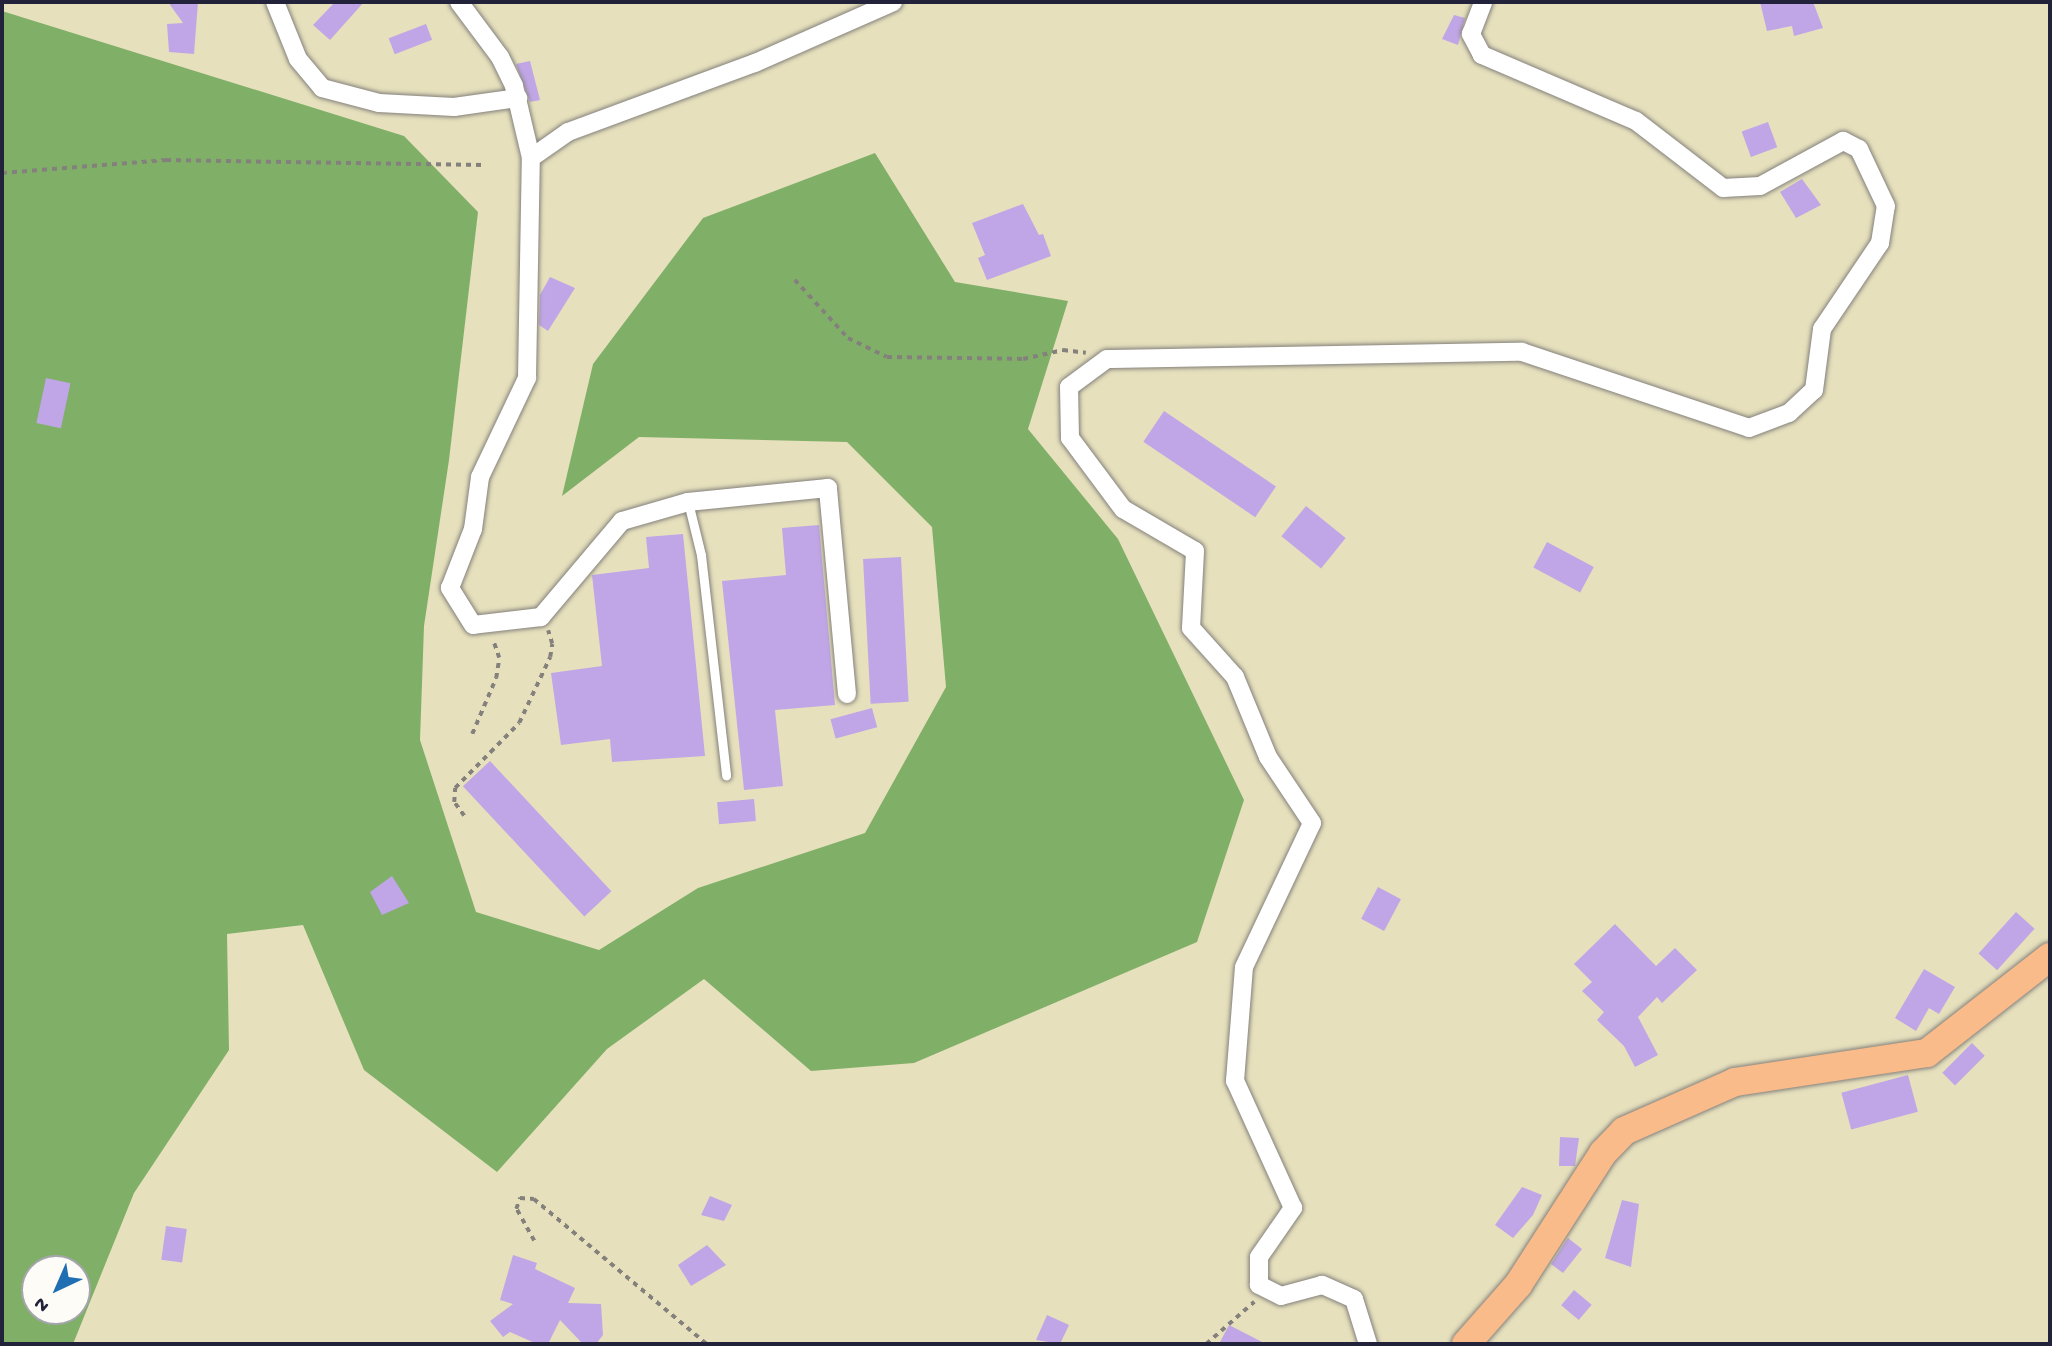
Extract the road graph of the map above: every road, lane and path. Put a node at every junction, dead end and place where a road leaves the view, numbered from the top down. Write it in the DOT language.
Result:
graph roads {
  1 [pos="275,2"];
  2 [pos="459,2"];
  3 [pos="893,2"];
  4 [pos="1483,2"];
  5 [pos="518,98"];
  6 [pos="531,158"];
  7 [pos="484,164"];
  8 [pos="2,173"];
  9 [pos="795,280"];
  10 [pos="1090,354"];
  11 [pos="688,502"];
  12 [pos="541,617"];
  13 [pos="474,625"];
  14 [pos="847,694"];
  15 [pos="472,734"];
  16 [pos="726,776"];
  17 [pos="464,816"];
  18 [pos="2050,957"];
  19 [pos="534,1241"];
  20 [pos="1269,1290"];
  21 [pos="707,1344"];
  22 [pos="1206,1344"];
  23 [pos="1368,1344"];
  24 [pos="1466,1344"];
  1 -- 5 [label="street"];
  2 -- 5 [label="street"];
  3 -- 6 [label="street"];
  4 -- 20 [label="street"];
  5 -- 6 [label="street"];
  6 -- 13 [label="street"];
  7 -- 8 [label="path"];
  9 -- 10 [label="path"];
  11 -- 12 [label="street"];
  11 -- 14 [label="street"];
  11 -- 16 [label="lane"];
  12 -- 13 [label="street"];
  12 -- 17 [label="path"];
  13 -- 15 [label="path"];
  18 -- 24 [label="main road"];
  19 -- 21 [label="path"];
  20 -- 22 [label="path"];
  20 -- 23 [label="street"];
}
